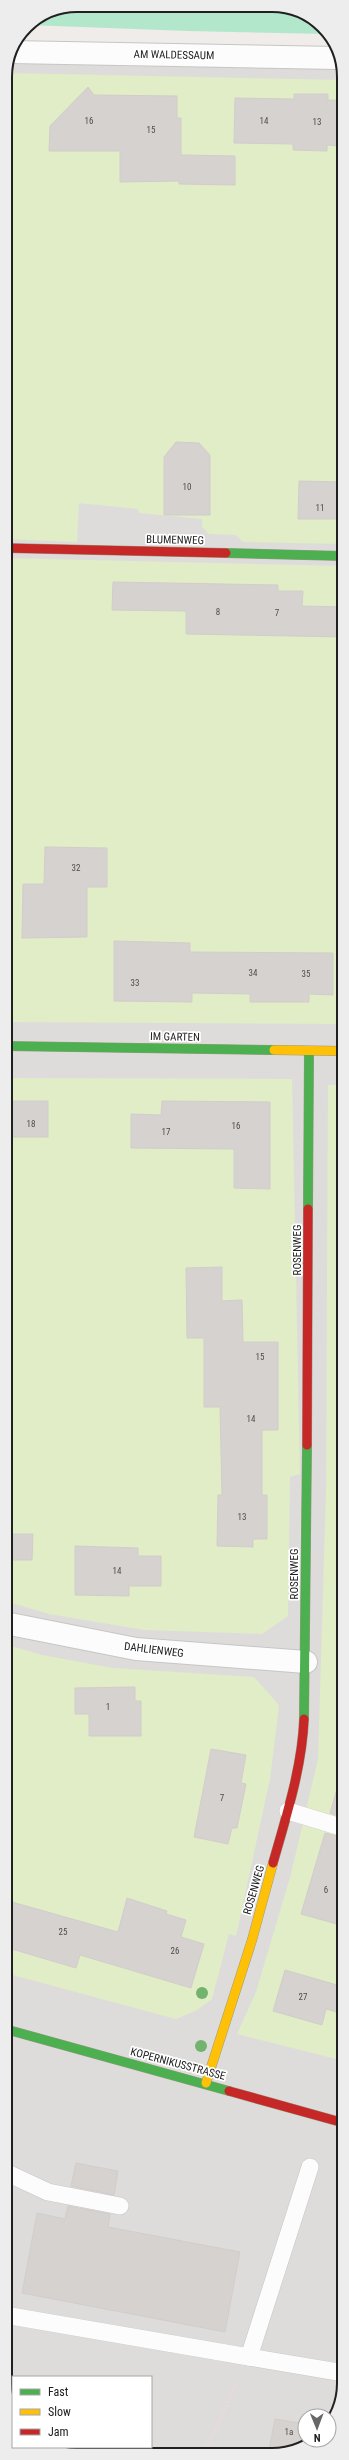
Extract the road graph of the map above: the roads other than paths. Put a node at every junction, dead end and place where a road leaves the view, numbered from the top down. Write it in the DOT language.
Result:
graph roads {
  1 [pos="17,52"];
  2 [pos="334,58"];
  3 [pos="12,548"];
  4 [pos="337,556"];
  5 [pos="12,1046"];
  6 [pos="309,1051"];
  7 [pos="337,1051"];
  8 [pos="12,1624"];
  9 [pos="306,1662"];
  10 [pos="288,1811"];
  11 [pos="337,1826"];
  12 [pos="12,2031"];
  13 [pos="206,2084"];
  14 [pos="337,2121"];
  15 [pos="310,2167"];
  16 [pos="12,2175"];
  17 [pos="120,2206"];
  18 [pos="12,2316"];
  19 [pos="249,2357"];
  20 [pos="337,2372"];
  1 -- 2 [label="street, AM WALDESSAUM"];
  3 -- 4 [label="street, BLUMENWEG"];
  5 -- 6 [label="street, IM GARTEN"];
  6 -- 7 [label="street, IM GARTEN"];
  6 -- 9 [label="street, ROSENWEG"];
  8 -- 9 [label="street, DAHLIENWEG"];
  9 -- 10 [label="street, ROSENWEG"];
  10 -- 11 [label="lane"];
  10 -- 13 [label="street, ROSENWEG"];
  12 -- 13 [label="street, KOPERNIKUSSTRASSE"];
  13 -- 14 [label="street, KOPERNIKUSSTRASSE"];
  15 -- 19 [label="lane"];
  16 -- 17 [label="lane"];
  18 -- 19 [label="lane"];
  19 -- 20 [label="lane"];
}
